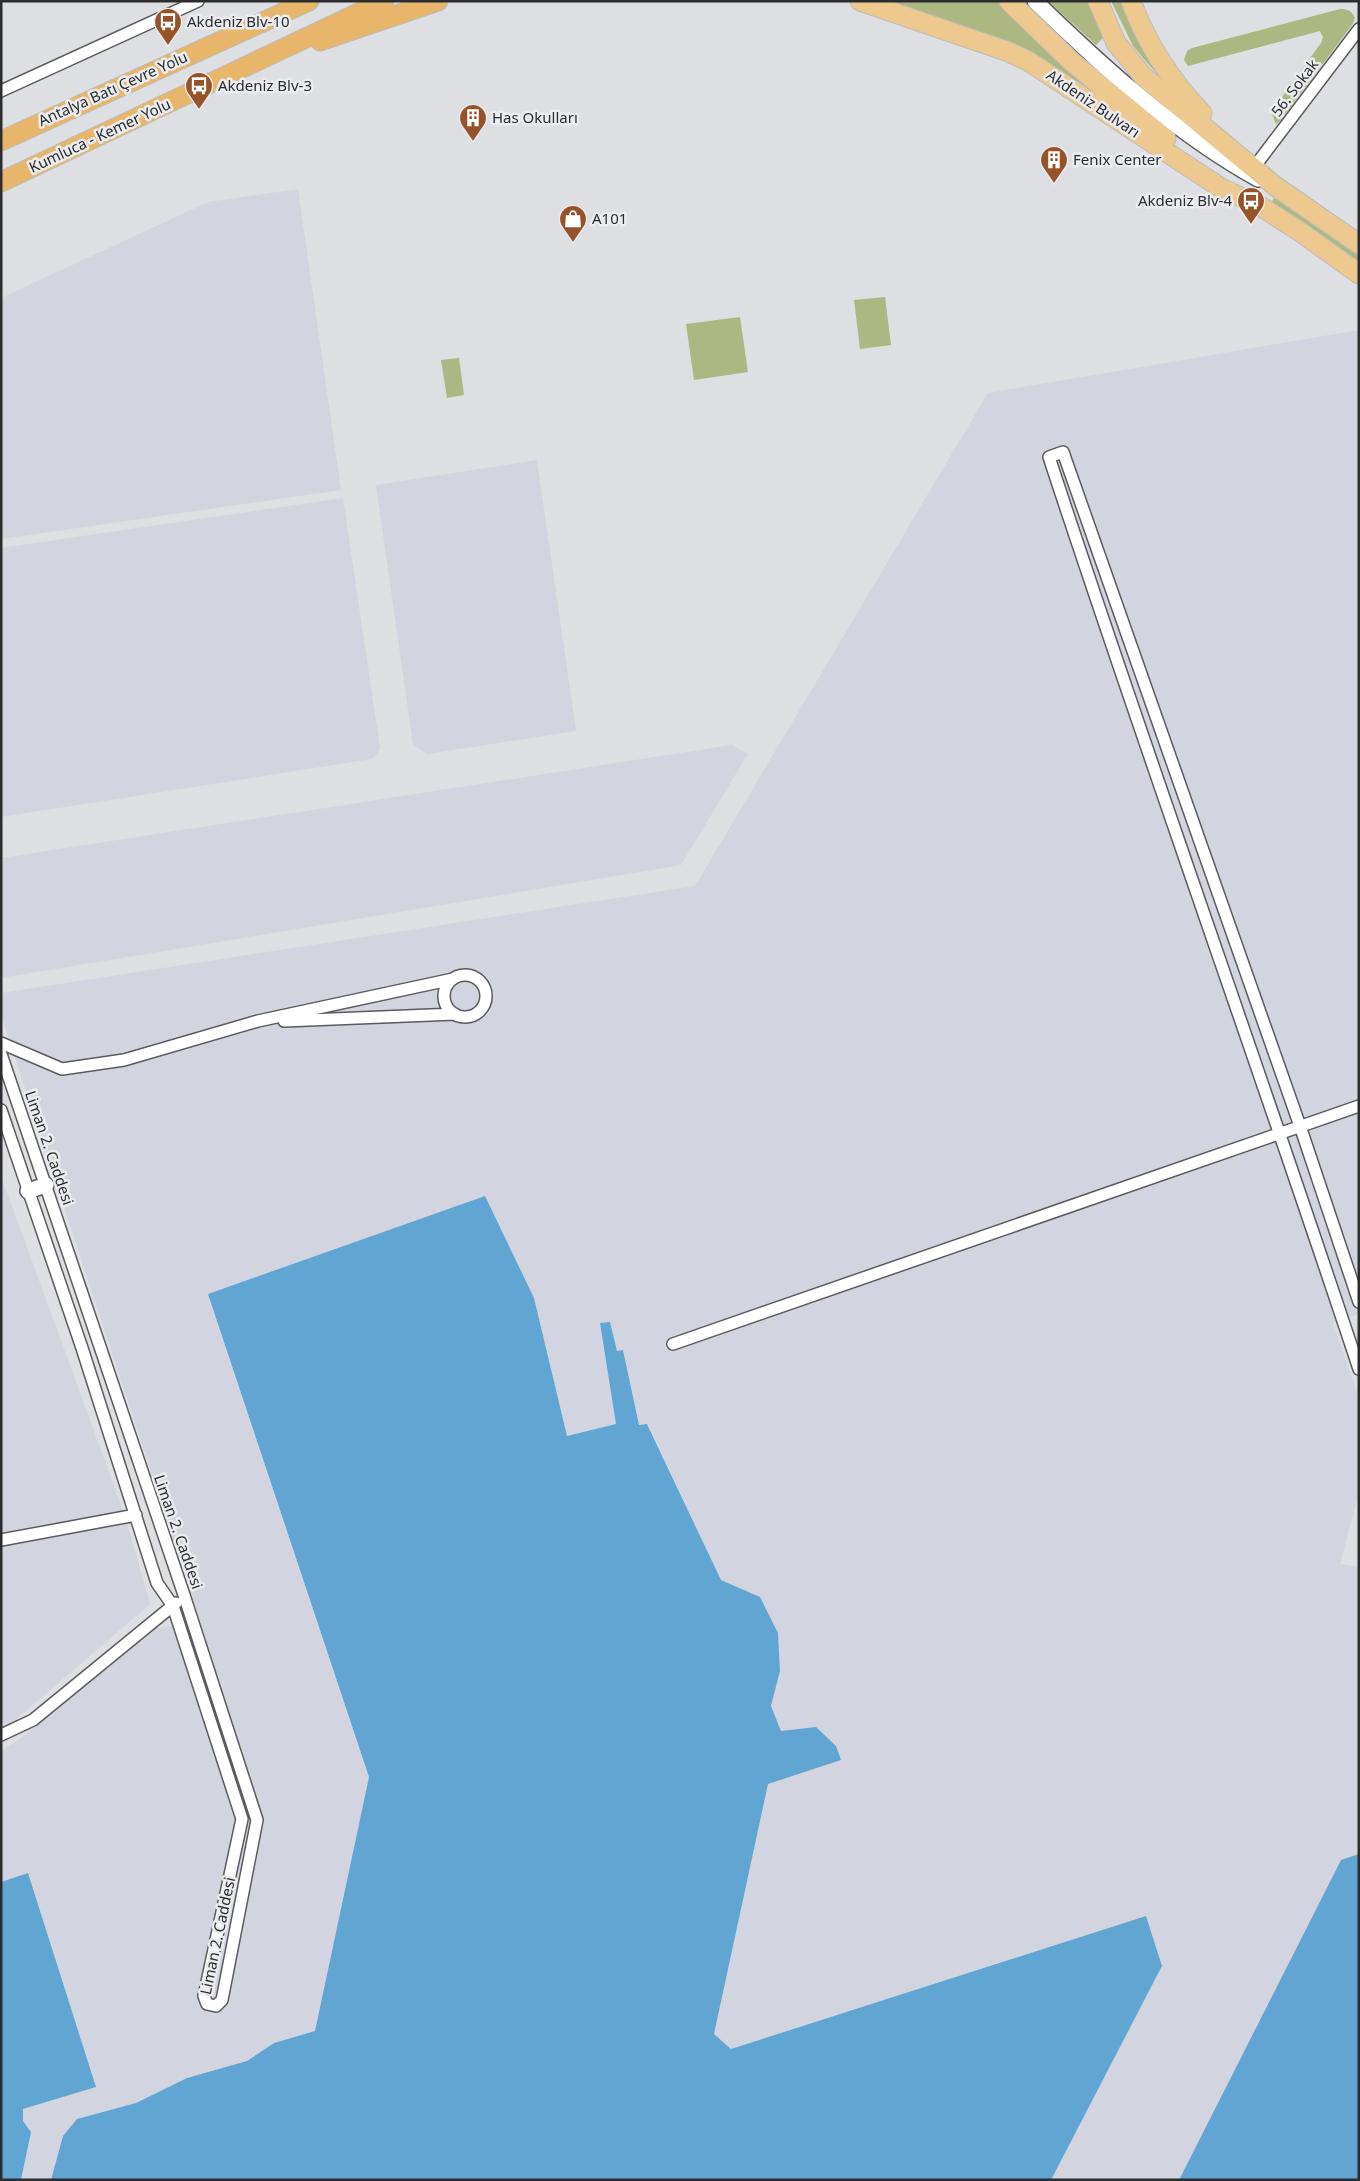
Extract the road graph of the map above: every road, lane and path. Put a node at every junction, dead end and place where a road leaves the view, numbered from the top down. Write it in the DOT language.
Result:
graph roads {
  1 [pos="198,1"];
  2 [pos="289,1"];
  3 [pos="309,1"];
  4 [pos="384,1"];
  5 [pos="438,1"];
  6 [pos="860,1"];
  7 [pos="1009,1"];
  8 [pos="1035,1"];
  9 [pos="1098,1"];
  10 [pos="1131,1"];
  11 [pos="1359,28"];
  12 [pos="225,38"];
  13 [pos="252,63"];
  14 [pos="1,91"];
  15 [pos="1,141"];
  16 [pos="1255,166"];
  17 [pos="1,182"];
  18 [pos="1275,186"];
  19 [pos="1260,206"];
  20 [pos="1359,244"];
  21 [pos="1359,274"];
  22 [pos="453,979"];
  23 [pos="454,1014"];
  24 [pos="258,1022"];
  25 [pos="1,1043"];
  26 [pos="1,1054"];
  27 [pos="1359,1106"];
  28 [pos="1,1110"];
  29 [pos="1300,1126"];
  30 [pos="1279,1133"];
  31 [pos="46,1184"];
  32 [pos="28,1191"];
  33 [pos="1340,1250"];
  34 [pos="1322,1256"];
  35 [pos="1359,1302"];
  36 [pos="673,1344"];
  37 [pos="1359,1369"];
  38 [pos="150,1495"];
  39 [pos="132,1501"];
  40 [pos="136,1515"];
  41 [pos="1,1540"];
  42 [pos="184,1596"];
  43 [pos="173,1606"];
  44 [pos="1,1735"];
  1 -- 14 [label="street"];
  2 -- 12 [label="highway"];
  3 -- 12 [label="highway"];
  4 -- 13 [label="highway, Kumluca - Kemer Yolu"];
  5 -- 13 [label="highway, Kumluca - Kemer Yolu"];
  6 -- 19 [label="main road, Akdeniz Bulvarı"];
  7 -- 19 [label="main road"];
  8 -- 18 [label="street"];
  9 -- 18 [label="main road"];
  10 -- 16 [label="main road"];
  11 -- 16 [label="street, 56. Sokak"];
  12 -- 15 [label="highway, Antalya Batı Çevre Yolu"];
  13 -- 17 [label="highway, Kumluca - Kemer Yolu"];
  16 -- 18 [label="main road"];
  18 -- 20 [label="main road"];
  19 -- 21 [label="main road, Akdeniz Bulvarı"];
  22 -- 23 [label="street"];
  22 -- 23 [label="street"];
  22 -- 24 [label="street"];
  23 -- 24 [label="street"];
  24 -- 25 [label="street"];
  26 -- 31 [label="street, Liman 2. Caddesi"];
  27 -- 29 [label="street"];
  28 -- 32 [label="street, Liman 2. Caddesi"];
  29 -- 30 [label="street"];
  29 -- 30 [label="street"];
  29 -- 33 [label="street"];
  30 -- 34 [label="street"];
  30 -- 36 [label="street"];
  31 -- 32 [label="street"];
  31 -- 38 [label="street, Liman 2. Caddesi"];
  32 -- 39 [label="street, Liman 2. Caddesi"];
  33 -- 34 [label="street"];
  33 -- 35 [label="street"];
  34 -- 37 [label="street"];
  38 -- 39 [label="street"];
  38 -- 42 [label="street, Liman 2. Caddesi"];
  39 -- 40 [label="street, Liman 2. Caddesi"];
  40 -- 41 [label="street"];
  40 -- 43 [label="street, Liman 2. Caddesi"];
  42 -- 43 [label="street"];
  42 -- 43 [label="street, Liman 2. Caddesi"];
  43 -- 44 [label="street"];
}
